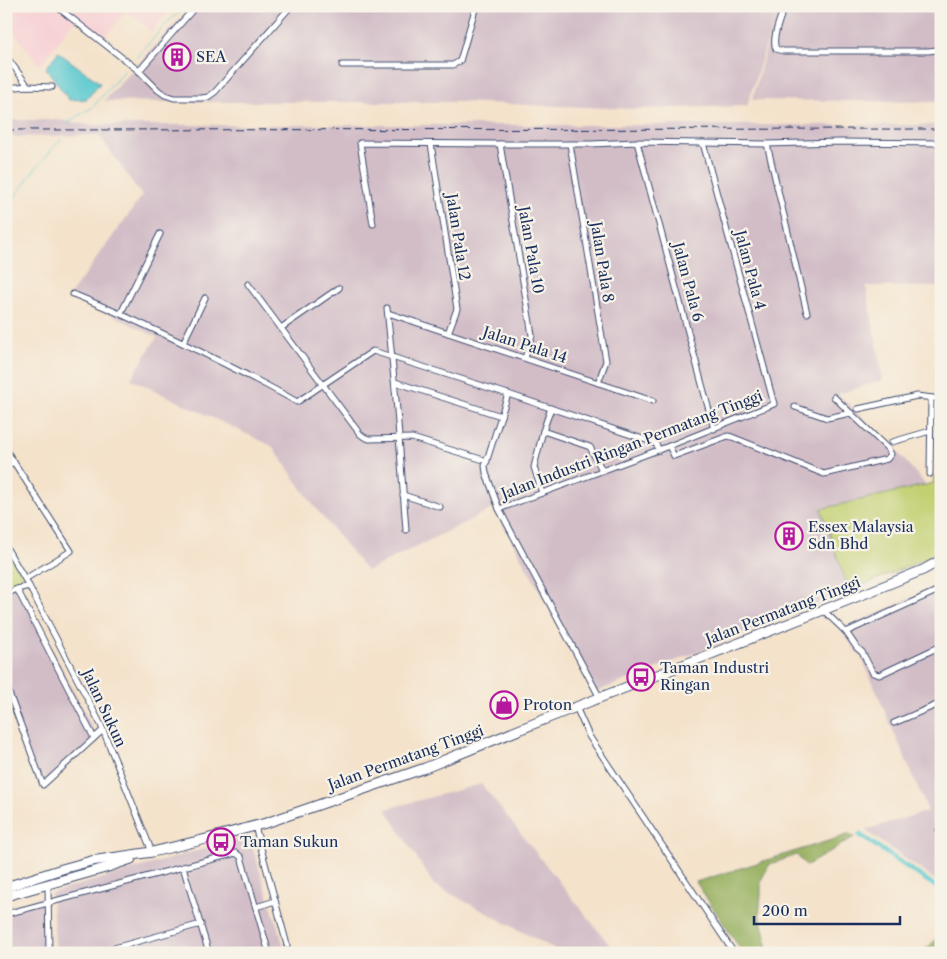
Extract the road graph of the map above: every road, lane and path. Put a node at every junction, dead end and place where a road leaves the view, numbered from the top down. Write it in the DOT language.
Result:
graph roads {
  1 [pos="56,6"];
  2 [pos="196,6"];
  3 [pos="291,6"];
  4 [pos="476,6"];
  5 [pos="784,6"];
  6 [pos="941,48"];
  7 [pos="6,56"];
  8 [pos="342,65"];
  9 [pos="139,71"];
  10 [pos="28,86"];
  11 [pos="52,87"];
  12 [pos="6,88"];
  13 [pos="637,142"];
  14 [pos="703,142"];
  15 [pos="941,143"];
  16 [pos="430,144"];
  17 [pos="500,144"];
  18 [pos="570,144"];
  19 [pos="768,144"];
  20 [pos="373,224"];
  21 [pos="160,234"];
  22 [pos="248,284"];
  23 [pos="339,288"];
  24 [pos="73,294"];
  25 [pos="205,298"];
  26 [pos="806,312"];
  27 [pos="121,314"];
  28 [pos="281,328"];
  29 [pos="448,333"];
  30 [pos="183,343"];
  31 [pos="392,357"];
  32 [pos="524,358"];
  33 [pos="395,382"];
  34 [pos="598,383"];
  35 [pos="323,384"];
  36 [pos="508,394"];
  37 [pos="834,397"];
  38 [pos="930,398"];
  39 [pos="941,400"];
  40 [pos="653,401"];
  41 [pos="774,404"];
  42 [pos="795,407"];
  43 [pos="551,408"];
  44 [pos="858,409"];
  45 [pos="851,413"];
  46 [pos="501,416"];
  47 [pos="714,429"];
  48 [pos="543,431"];
  49 [pos="930,431"];
  50 [pos="400,438"];
  51 [pos="892,442"];
  52 [pos="669,446"];
  53 [pos="6,450"];
  54 [pos="659,450"];
  55 [pos="488,461"];
  56 [pos="14,462"];
  57 [pos="6,466"];
  58 [pos="602,470"];
  59 [pos="930,474"];
  60 [pos="542,493"];
  61 [pos="403,495"];
  62 [pos="440,507"];
  63 [pos="499,509"];
  64 [pos="406,530"];
  65 [pos="6,547"];
  66 [pos="941,560"];
  67 [pos="26,579"];
  68 [pos="29,586"];
  69 [pos="17,589"];
  70 [pos="941,590"];
  71 [pos="6,594"];
  72 [pos="823,610"];
  73 [pos="846,632"];
  74 [pos="941,646"];
  75 [pos="6,685"];
  76 [pos="600,698"];
  77 [pos="941,703"];
  78 [pos="576,707"];
  79 [pos="894,723"];
  80 [pos="103,730"];
  81 [pos="94,738"];
  82 [pos="255,826"];
  83 [pos="152,852"];
  84 [pos="183,867"];
  85 [pos="62,869"];
  86 [pos="48,884"];
  87 [pos="6,887"];
  88 [pos="6,896"];
  89 [pos="275,901"];
  90 [pos="48,902"];
  91 [pos="256,907"];
  92 [pos="6,914"];
  93 [pos="201,924"];
  94 [pos="288,945"];
  95 [pos="114,948"];
  96 [pos="49,953"];
  97 [pos="209,953"];
  98 [pos="269,953"];
  99 [pos="734,953"];
  1 -- 9 [label="street"];
  2 -- 9 [label="street"];
  3 -- 9 [label="street"];
  4 -- 8 [label="street"];
  5 -- 6 [label="street"];
  7 -- 10 [label="street"];
  10 -- 11 [label="street"];
  10 -- 12 [label="street"];
  13 -- 14 [label="street"];
  13 -- 18 [label="street"];
  13 -- 47 [label="street, Jalan Pala 6"];
  14 -- 19 [label="street"];
  14 -- 41 [label="street, Jalan Pala 4"];
  15 -- 19 [label="street"];
  16 -- 17 [label="street"];
  16 -- 20 [label="street"];
  16 -- 29 [label="street, Jalan Pala 12"];
  17 -- 18 [label="street"];
  17 -- 32 [label="street, Jalan Pala 10"];
  18 -- 34 [label="street, Jalan Pala 8"];
  19 -- 26 [label="street"];
  21 -- 27 [label="street"];
  22 -- 28 [label="street"];
  23 -- 28 [label="street"];
  24 -- 27 [label="street"];
  25 -- 30 [label="street"];
  27 -- 30 [label="street"];
  28 -- 35 [label="street"];
  29 -- 31 [label="street, Jalan Pala 14"];
  29 -- 32 [label="street, Jalan Pala 14"];
  30 -- 35 [label="street"];
  31 -- 33 [label="street"];
  31 -- 35 [label="street"];
  31 -- 36 [label="street"];
  32 -- 34 [label="street, Jalan Pala 14"];
  33 -- 46 [label="street"];
  33 -- 50 [label="street"];
  34 -- 40 [label="street, Jalan Pala 14"];
  35 -- 50 [label="street"];
  36 -- 43 [label="street"];
  36 -- 46 [label="street"];
  37 -- 45 [label="street"];
  38 -- 39 [label="street"];
  38 -- 44 [label="street"];
  38 -- 49 [label="street"];
  41 -- 47 [label="street, Jalan Industri Ringan Permatang Tinggi"];
  42 -- 45 [label="street"];
  43 -- 48 [label="street"];
  43 -- 54 [label="street"];
  45 -- 52 [label="street"];
  46 -- 55 [label="street"];
  47 -- 52 [label="street, Jalan Industri Ringan Permatang Tinggi"];
  48 -- 58 [label="street"];
  48 -- 60 [label="street"];
  49 -- 51 [label="street"];
  49 -- 59 [label="street"];
  50 -- 55 [label="street"];
  50 -- 61 [label="street"];
  52 -- 54 [label="street, Jalan Industri Ringan Permatang Tinggi"];
  53 -- 56 [label="street"];
  54 -- 58 [label="street, Jalan Industri Ringan Permatang Tinggi"];
  55 -- 63 [label="street"];
  56 -- 57 [label="street"];
  56 -- 67 [label="street"];
  58 -- 60 [label="street, Jalan Industri Ringan Permatang Tinggi"];
  60 -- 63 [label="street, Jalan Industri Ringan Permatang Tinggi"];
  61 -- 62 [label="street"];
  61 -- 64 [label="street"];
  63 -- 76 [label="street"];
  65 -- 67 [label="street, Jalan Sukun"];
  66 -- 72 [label="highway, Jalan Permatang Tinggi"];
  67 -- 68 [label="street, Jalan Sukun"];
  68 -- 69 [label="street"];
  68 -- 80 [label="street, Jalan Sukun"];
  69 -- 71 [label="street"];
  69 -- 81 [label="street"];
  70 -- 73 [label="street"];
  72 -- 73 [label="street"];
  72 -- 76 [label="highway, Jalan Permatang Tinggi"];
  73 -- 74 [label="street"];
  75 -- 81 [label="street"];
  76 -- 78 [label="highway, Jalan Permatang Tinggi"];
  77 -- 79 [label="street"];
  78 -- 82 [label="highway, Jalan Permatang Tinggi"];
  78 -- 99 [label="street"];
  80 -- 81 [label="street"];
  80 -- 83 [label="street, Jalan Sukun"];
  82 -- 83 [label="highway, Jalan Permatang Tinggi"];
  82 -- 89 [label="street"];
  83 -- 85 [label="highway, Jalan Permatang Tinggi"];
  83 -- 86 [label="highway, Jalan Permatang Tinggi"];
  84 -- 90 [label="street"];
  84 -- 91 [label="street"];
  84 -- 93 [label="street"];
  85 -- 86 [label="highway"];
  85 -- 87 [label="highway, Jalan Permatang Tinggi"];
  86 -- 88 [label="highway, Jalan Permatang Tinggi"];
  86 -- 90 [label="street"];
  89 -- 91 [label="street"];
  89 -- 94 [label="street"];
  90 -- 92 [label="street"];
  90 -- 96 [label="street"];
  91 -- 98 [label="street"];
  93 -- 95 [label="street"];
  93 -- 97 [label="street"];
}
